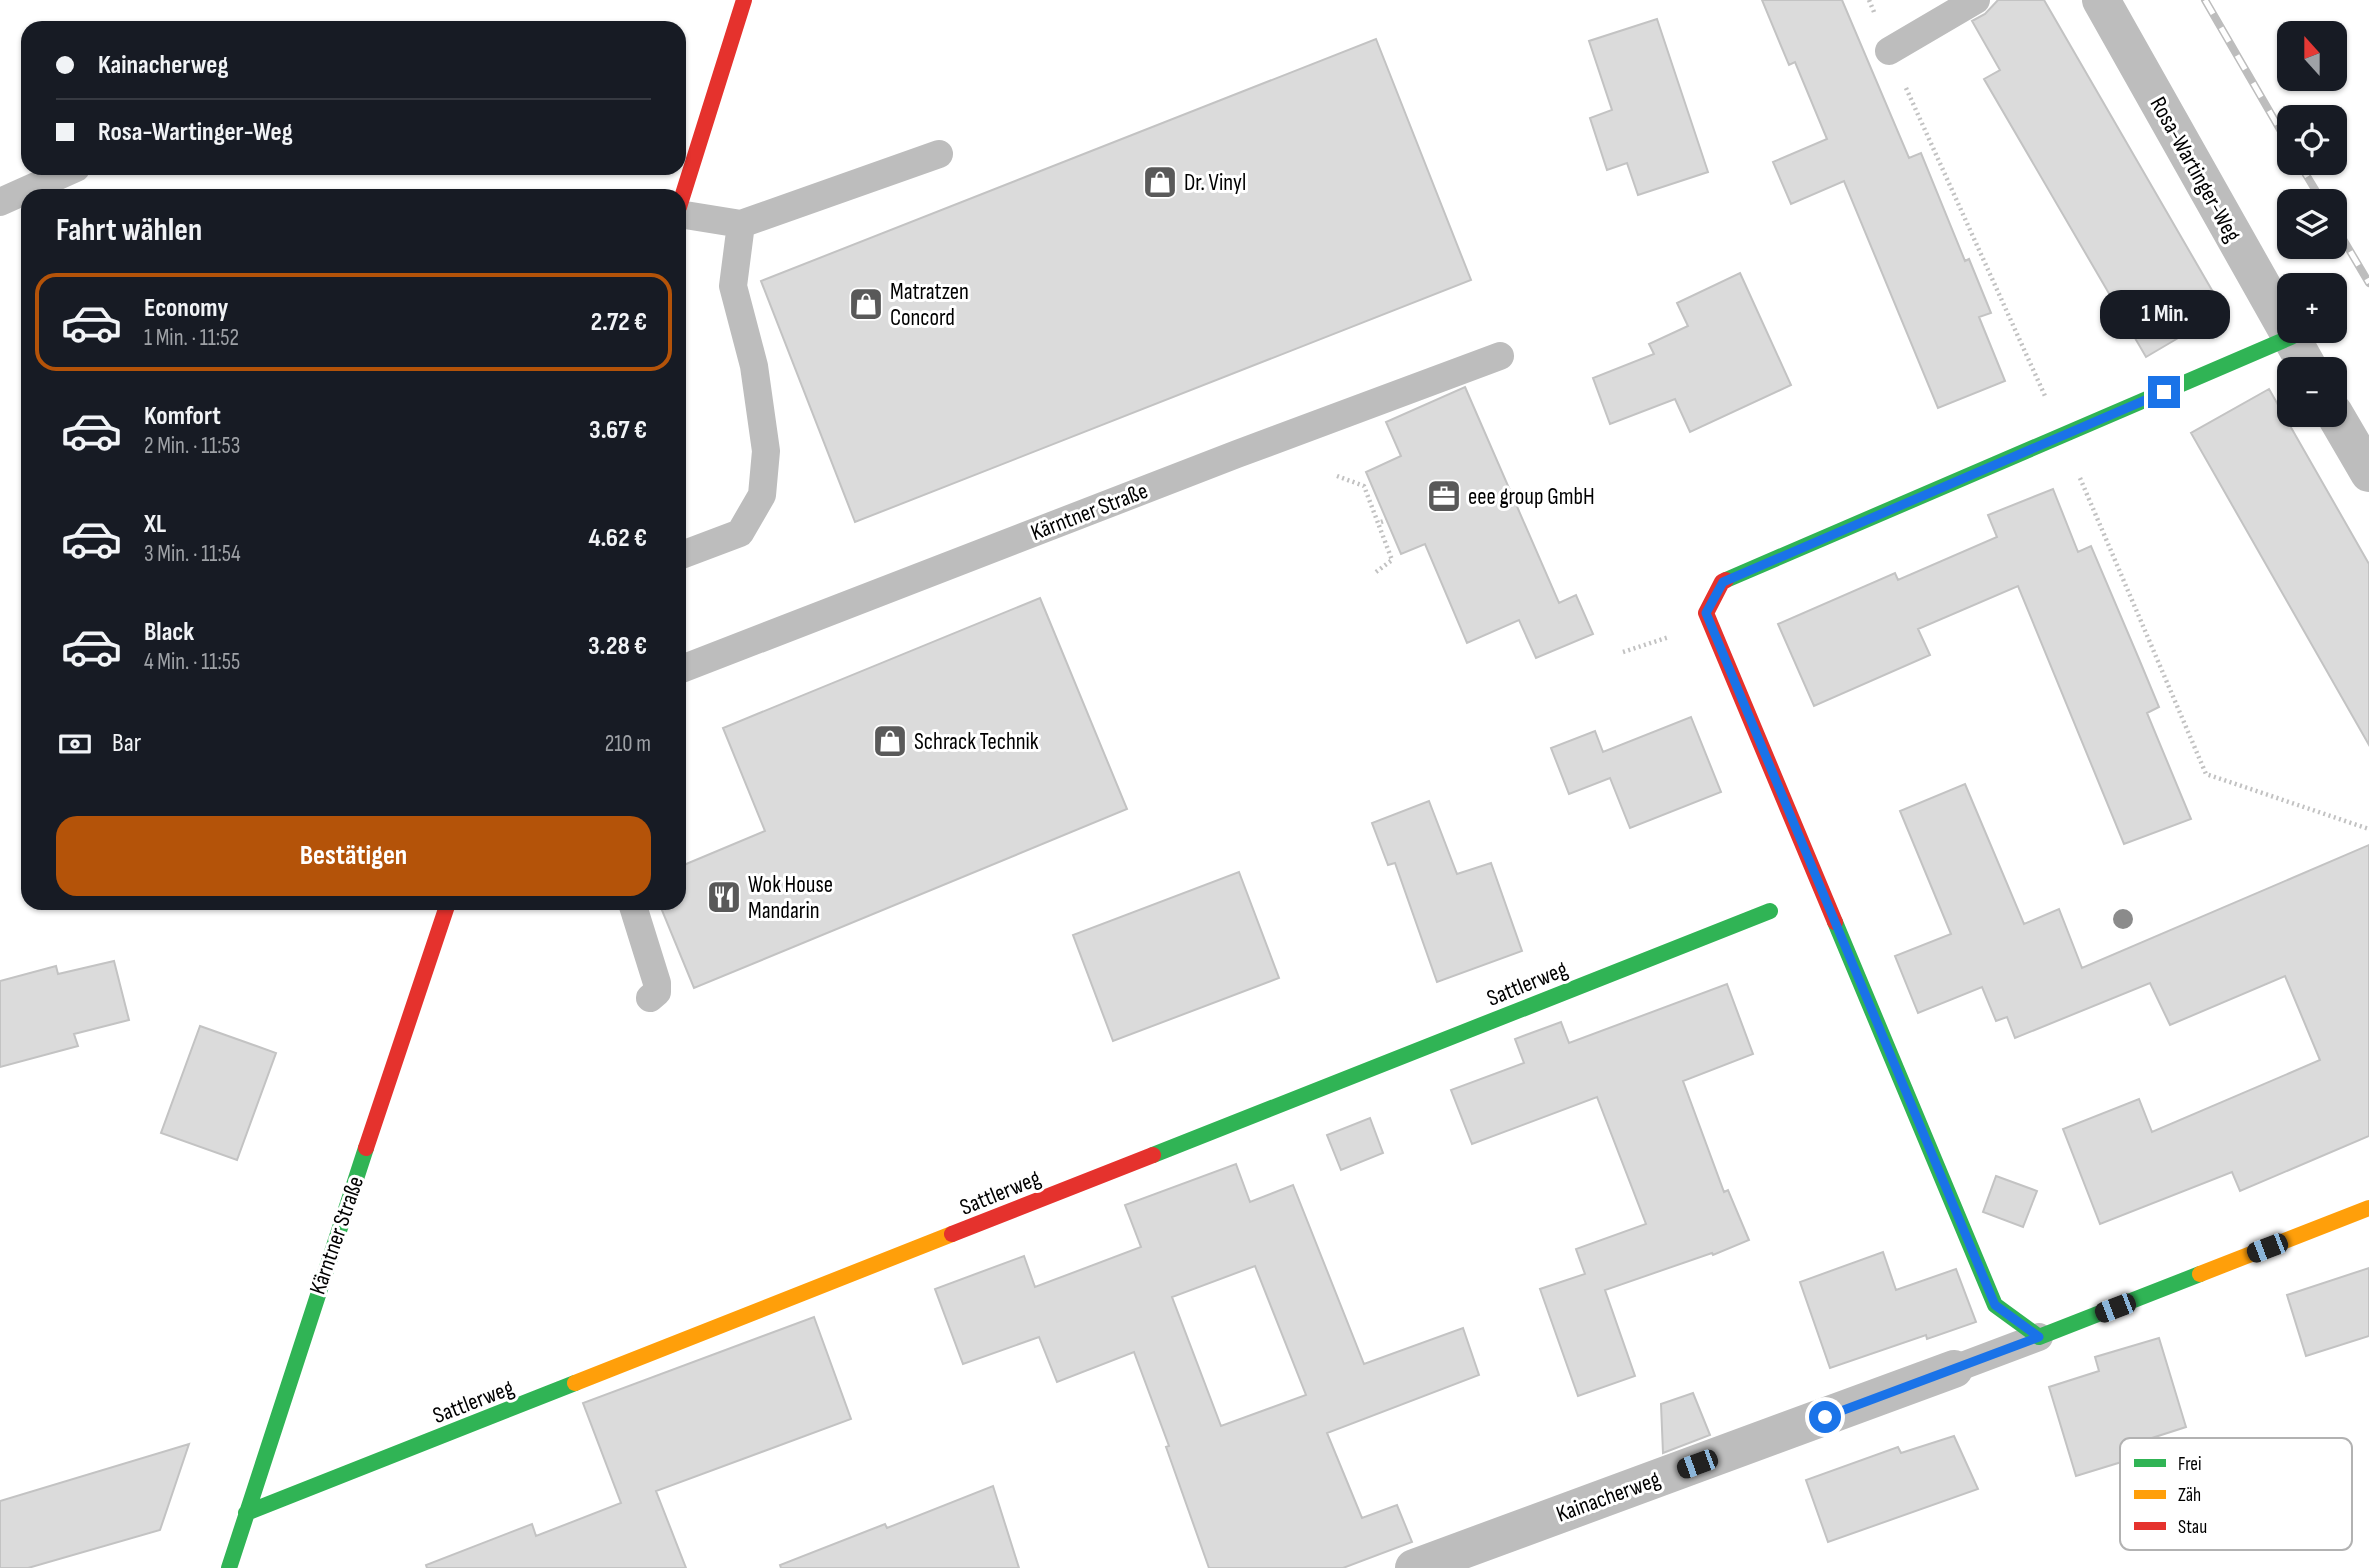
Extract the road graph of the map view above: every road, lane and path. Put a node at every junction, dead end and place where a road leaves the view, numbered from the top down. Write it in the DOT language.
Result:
graph roads {
  1 [pos="744,0"];
  2 [pos="1869,0"];
  3 [pos="1976,0"];
  4 [pos="2101,0"];
  5 [pos="1889,51"];
  6 [pos="939,154"];
  7 [pos="60,175"];
  8 [pos="29,189"];
  9 [pos="685,189"];
  10 [pos="21,193"];
  11 [pos="0,202"];
  12 [pos="686,215"];
  13 [pos="741,224"];
  14 [pos="2300,353"];
  15 [pos="1500,356"];
  16 [pos="2049,405"];
  17 [pos="2342,427"];
  18 [pos="2063,436"];
  19 [pos="2369,473"];
  20 [pos="1337,476"];
  21 [pos="1387,520"];
  22 [pos="1378,523"];
  23 [pos="686,553"];
  24 [pos="1376,572"];
  25 [pos="686,667"];
  26 [pos="2369,829"];
  27 [pos="446,910"];
  28 [pos="634,910"];
  29 [pos="1770,911"];
  30 [pos="650,999"];
  31 [pos="2369,1208"];
  32 [pos="2039,1337"];
  33 [pos="1954,1369"];
  34 [pos="246,1513"];
  35 [pos="229,1568"];
  36 [pos="1414,1568"];
  1 -- 9 [label="street"];
  2 -- 5 [label="path"];
  3 -- 5 [label="lane"];
  4 -- 14 [label="street, Rosa-Wartinger-Weg"];
  5 -- 16 [label="path"];
  6 -- 13 [label="lane"];
  7 -- 8 [label="lane"];
  10 -- 11 [label="lane"];
  12 -- 13 [label="lane"];
  13 -- 23 [label="lane"];
  14 -- 18 [label="street, Rosa-Wartinger-Weg"];
  15 -- 25 [label="lane, Kärntner Straße"];
  17 -- 19 [label="street"];
  18 -- 26 [label="path"];
  18 -- 32 [label="street, Rosa-Wartinger-Weg"];
  20 -- 22 [label="path"];
  21 -- 22 [label="path"];
  22 -- 24 [label="path"];
  27 -- 34 [label="street, Kärntner Straße"];
  28 -- 30 [label="lane"];
  29 -- 34 [label="street, Sattlerweg"];
  31 -- 32 [label="street"];
  32 -- 33 [label="lane, Kainacherweg"];
  33 -- 36 [label="street, Kainacherweg"];
  34 -- 35 [label="street, Kärntner Straße"];
}
